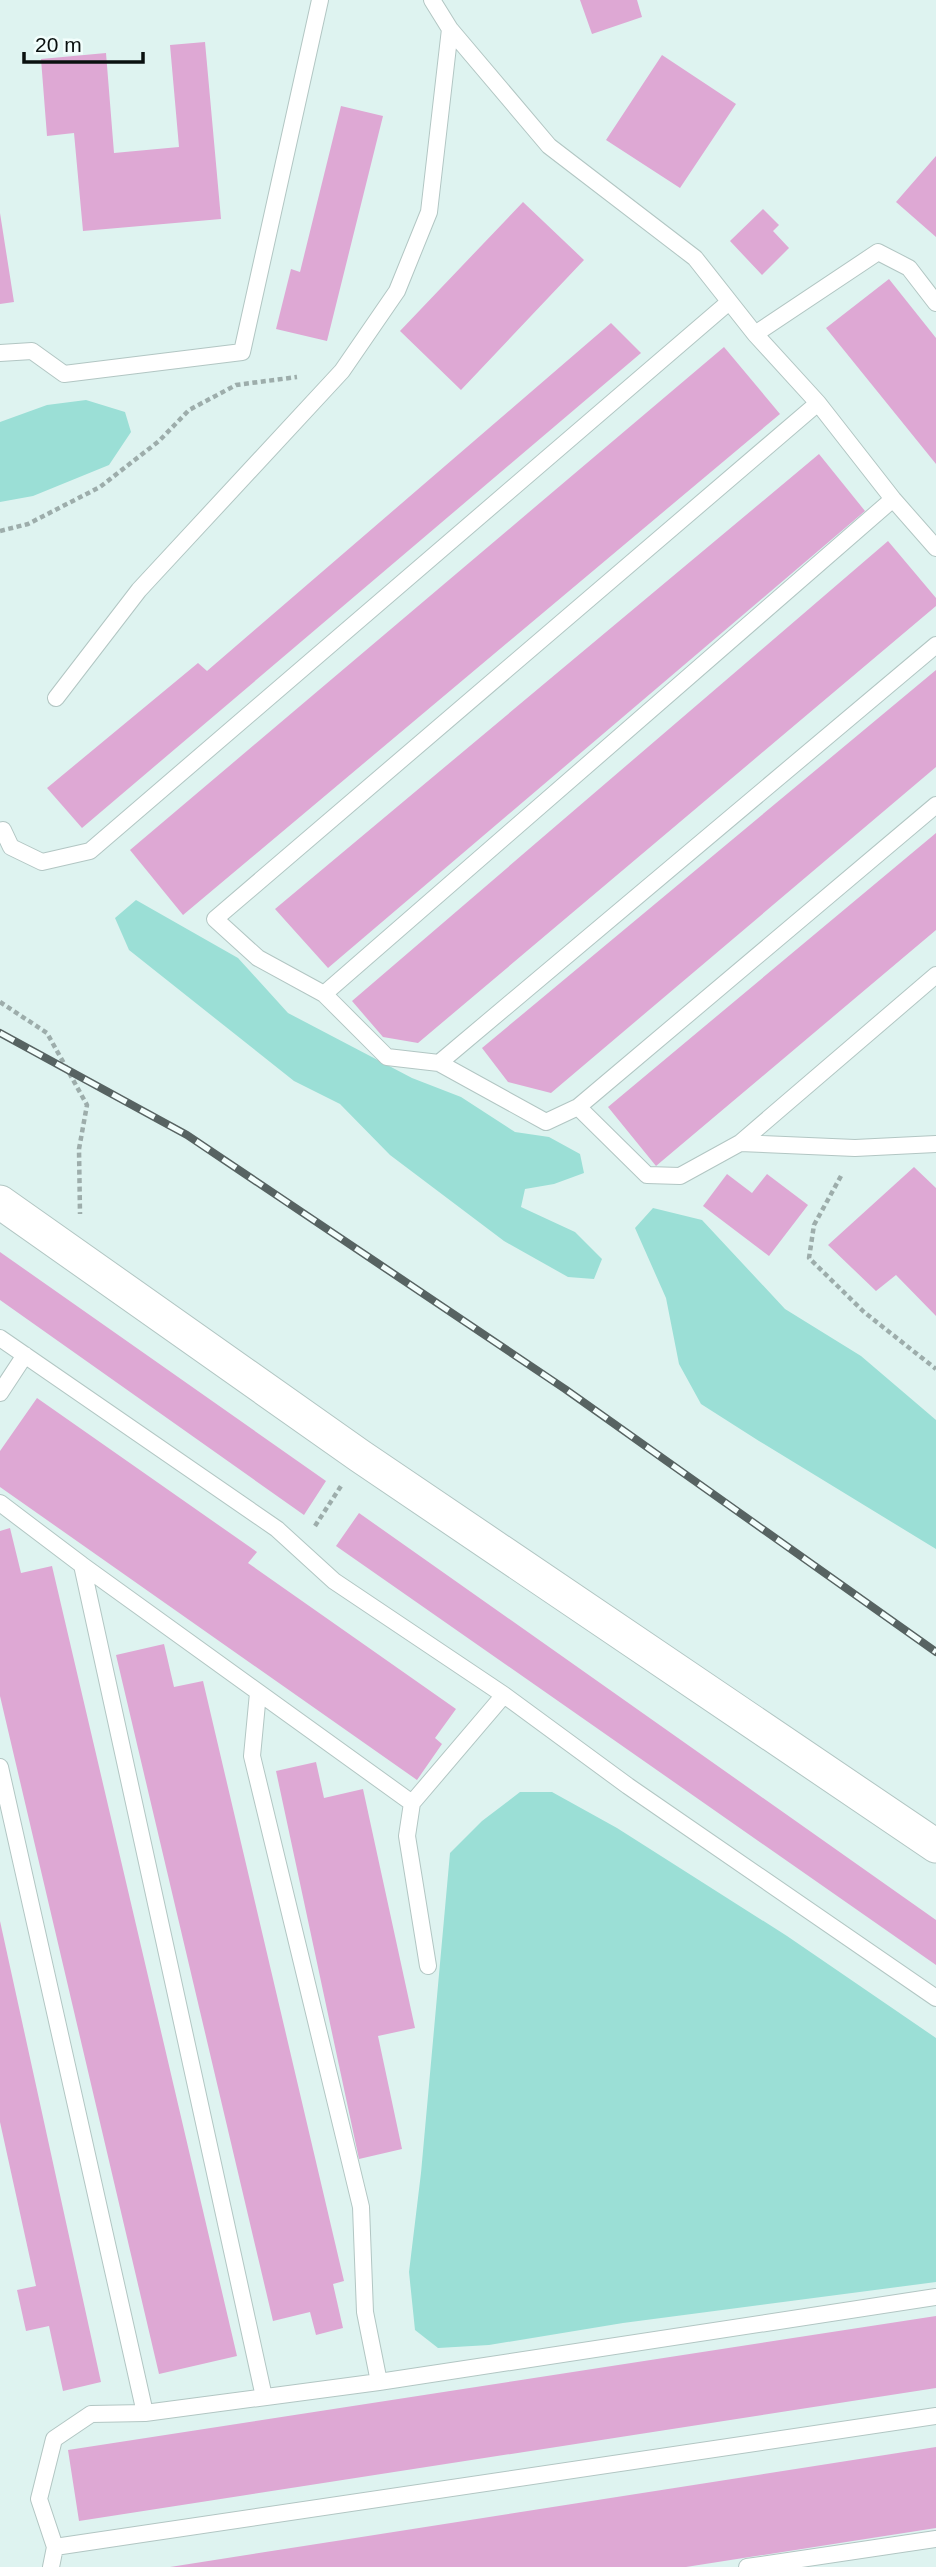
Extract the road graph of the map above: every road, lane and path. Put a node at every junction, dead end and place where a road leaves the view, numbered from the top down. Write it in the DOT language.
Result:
graph roads {
  1 [pos="320,0"];
  2 [pos="432,0"];
  3 [pos="450,29"];
  4 [pos="729,302"];
  5 [pos="936,303"];
  6 [pos="755,334"];
  7 [pos="0,353"];
  8 [pos="342,370"];
  9 [pos="818,403"];
  10 [pos="893,499"];
  11 [pos="0,531"];
  12 [pos="936,548"];
  13 [pos="936,645"];
  14 [pos="56,698"];
  15 [pos="936,805"];
  16 [pos="3,830"];
  17 [pos="936,975"];
  18 [pos="324,994"];
  19 [pos="0,1002"];
  20 [pos="439,1063"];
  21 [pos="578,1107"];
  22 [pos="740,1143"];
  23 [pos="936,1144"];
  24 [pos="855,1149"];
  25 [pos="0,1202"];
  26 [pos="78,1257"];
  27 [pos="0,1338"];
  28 [pos="25,1355"];
  29 [pos="936,1369"];
  30 [pos="0,1393"];
  31 [pos="360,1456"];
  32 [pos="0,1503"];
  33 [pos="300,1550"];
  34 [pos="82,1565"];
  35 [pos="258,1693"];
  36 [pos="504,1695"];
  37 [pos="0,1767"];
  38 [pos="412,1803"];
  39 [pos="936,1846"];
  40 [pos="428,1966"];
  41 [pos="936,1998"];
  42 [pos="936,2297"];
  43 [pos="379,2382"];
  44 [pos="264,2397"];
  45 [pos="145,2413"];
  46 [pos="936,2416"];
  47 [pos="936,2539"];
  48 [pos="55,2547"];
  49 [pos="51,2567"];
  50 [pos="747,2567"];
  1 -- 7 [label="lane"];
  2 -- 3 [label="lane"];
  3 -- 4 [label="lane"];
  3 -- 8 [label="lane"];
  4 -- 6 [label="lane"];
  4 -- 16 [label="lane"];
  5 -- 6 [label="lane"];
  6 -- 9 [label="lane"];
  8 -- 11 [label="path"];
  8 -- 14 [label="lane"];
  9 -- 10 [label="lane"];
  9 -- 18 [label="lane"];
  10 -- 12 [label="lane"];
  10 -- 18 [label="lane"];
  13 -- 20 [label="lane"];
  15 -- 21 [label="lane"];
  17 -- 22 [label="lane"];
  18 -- 20 [label="lane"];
  19 -- 26 [label="path"];
  20 -- 21 [label="lane"];
  21 -- 22 [label="lane"];
  22 -- 24 [label="lane"];
  23 -- 24 [label="lane"];
  24 -- 29 [label="path"];
  25 -- 26 [label="street"];
  26 -- 31 [label="street"];
  27 -- 28 [label="lane"];
  28 -- 30 [label="lane"];
  28 -- 33 [label="lane"];
  31 -- 33 [label="path"];
  31 -- 39 [label="street"];
  32 -- 34 [label="lane"];
  33 -- 36 [label="lane"];
  34 -- 35 [label="lane"];
  34 -- 44 [label="lane"];
  35 -- 38 [label="lane"];
  35 -- 43 [label="lane"];
  36 -- 38 [label="lane"];
  36 -- 41 [label="lane"];
  37 -- 45 [label="lane"];
  38 -- 40 [label="lane"];
  42 -- 43 [label="lane"];
  43 -- 44 [label="lane"];
  44 -- 45 [label="lane"];
  45 -- 48 [label="lane"];
  46 -- 48 [label="lane"];
  47 -- 50 [label="lane"];
  48 -- 49 [label="lane"];
}
